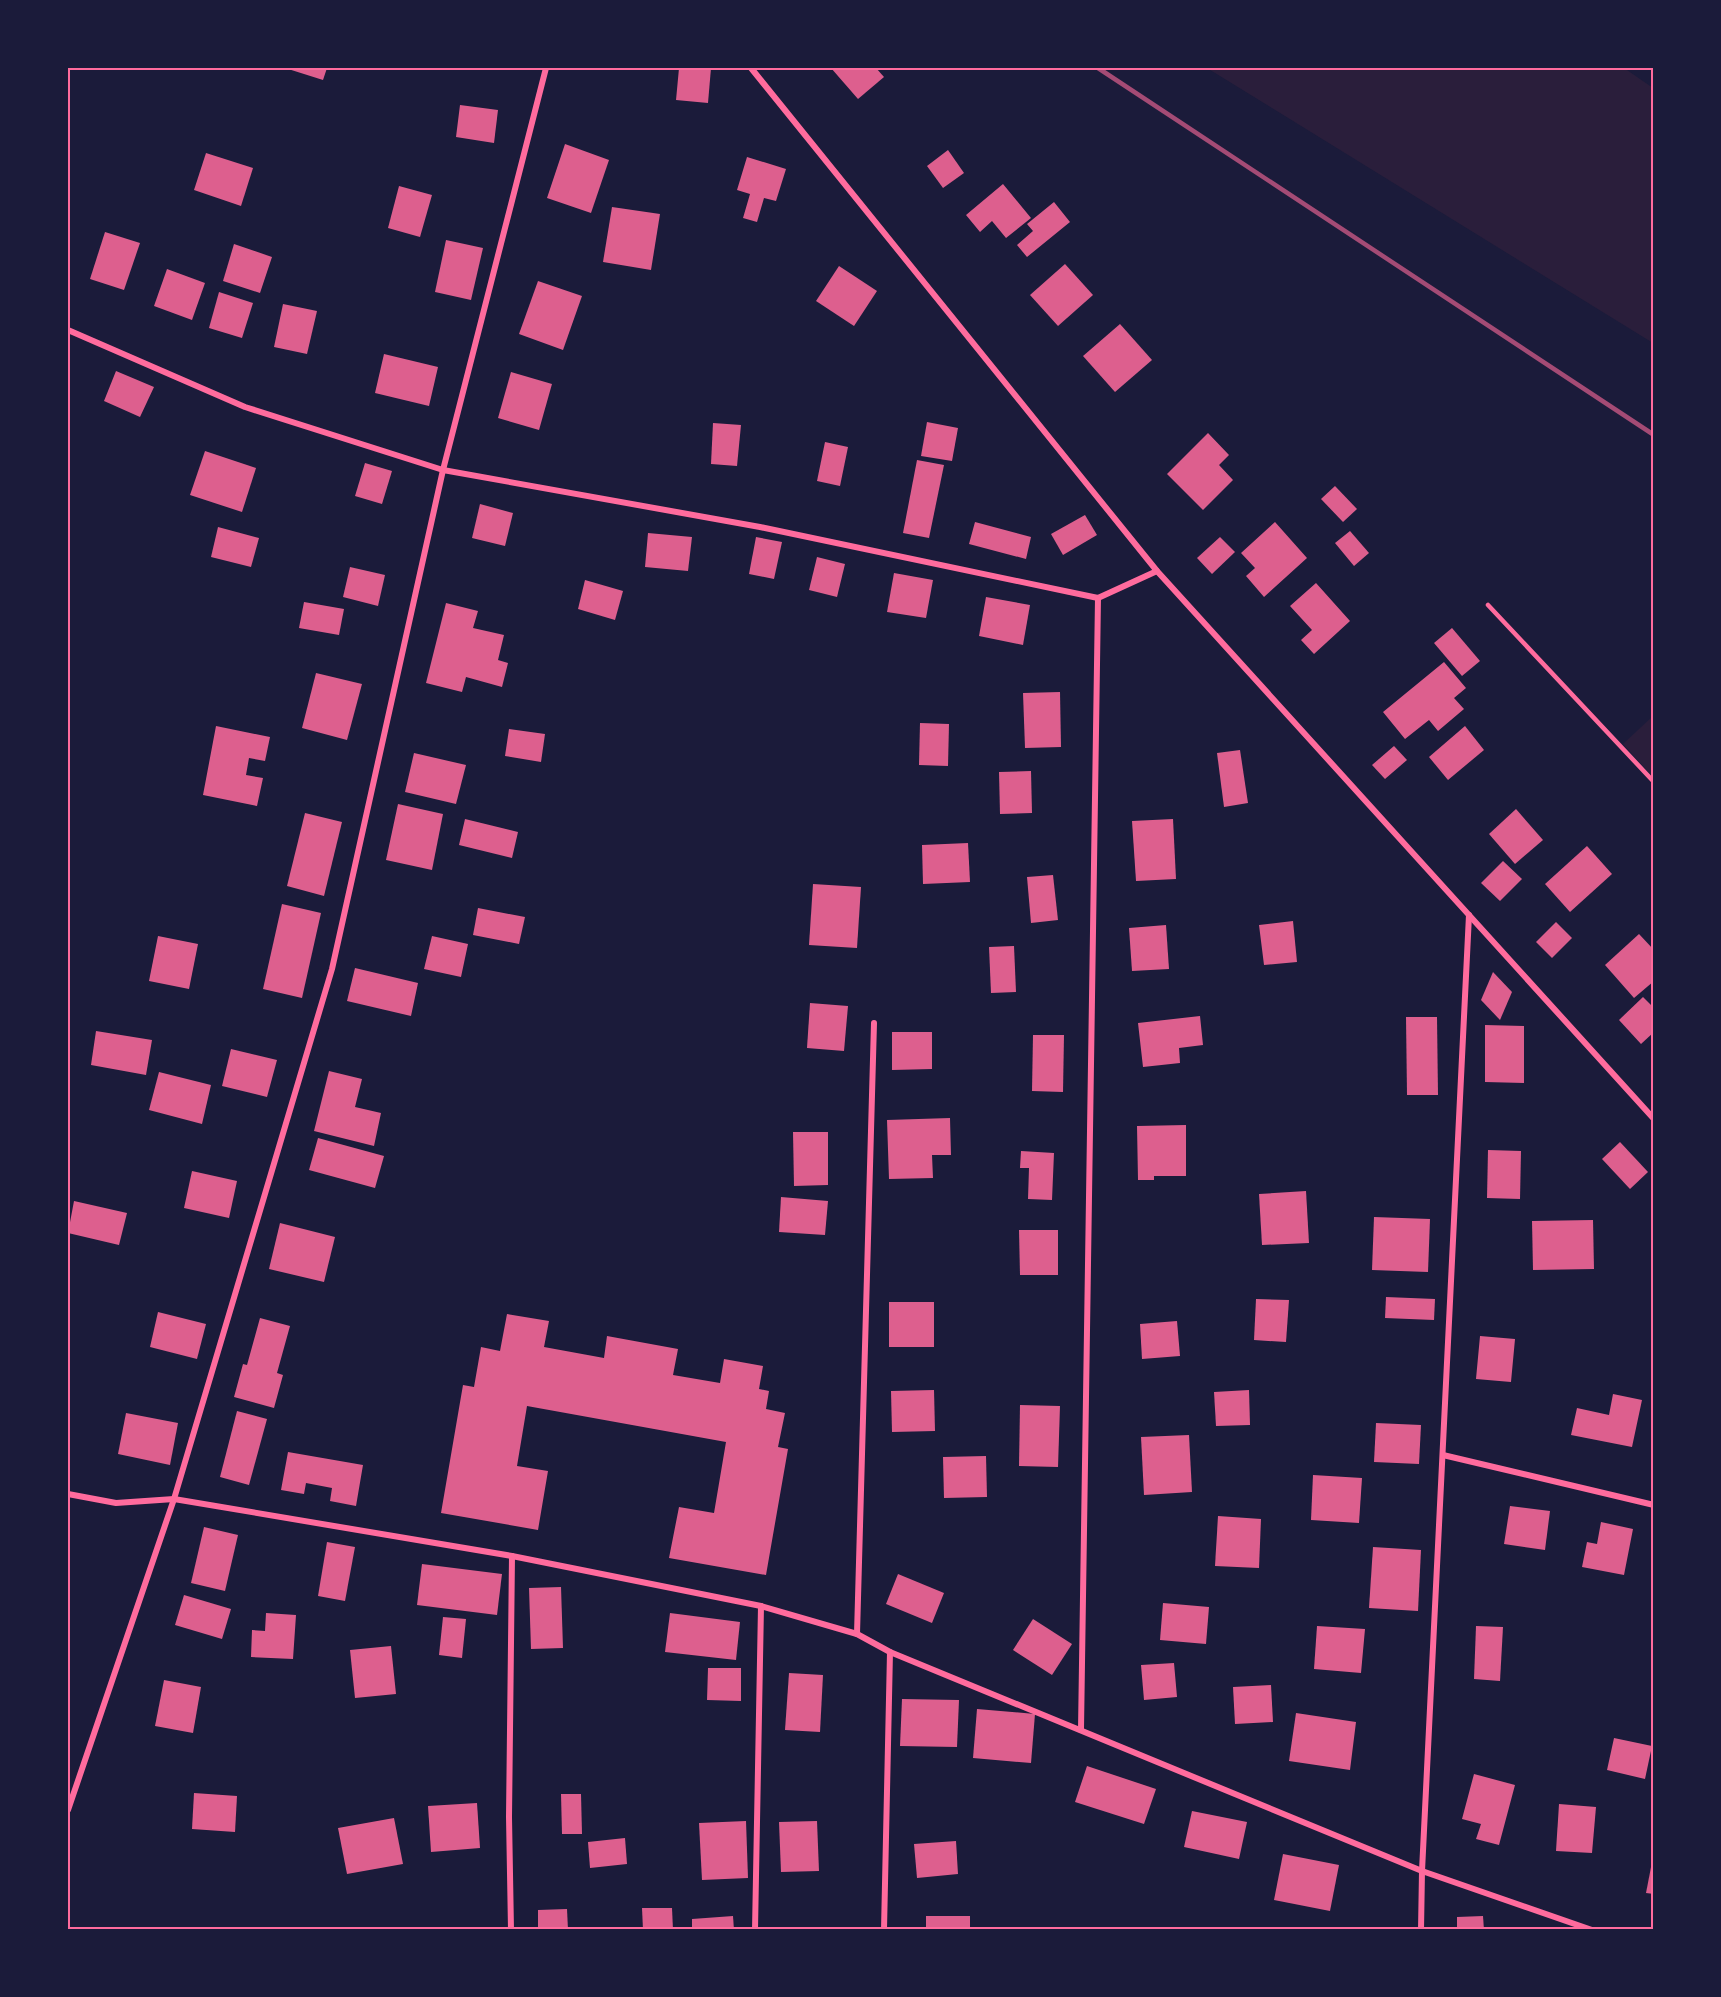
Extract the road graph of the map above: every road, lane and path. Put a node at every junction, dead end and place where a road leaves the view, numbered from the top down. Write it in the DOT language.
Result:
graph roads {
  1 [pos="546,68"];
  2 [pos="751,68"];
  3 [pos="68,330"];
  4 [pos="443,470"];
  5 [pos="1157,572"];
  6 [pos="1098,598"];
  7 [pos="1488,604"];
  8 [pos="1653,782"];
  9 [pos="1469,915"];
  10 [pos="874,1023"];
  11 [pos="1653,1119"];
  12 [pos="1443,1455"];
  13 [pos="68,1494"];
  14 [pos="174,1499"];
  15 [pos="1653,1505"];
  16 [pos="512,1556"];
  17 [pos="761,1606"];
  18 [pos="857,1634"];
  19 [pos="890,1652"];
  20 [pos="1081,1730"];
  21 [pos="68,1810"];
  22 [pos="1422,1871"];
  23 [pos="512,1929"];
  24 [pos="755,1929"];
  25 [pos="884,1929"];
  26 [pos="1421,1929"];
  27 [pos="1592,1929"];
  1 -- 4 [label="street"];
  2 -- 5 [label="street"];
  3 -- 4 [label="street"];
  4 -- 6 [label="street"];
  4 -- 14 [label="street"];
  5 -- 6 [label="street"];
  5 -- 9 [label="street"];
  6 -- 20 [label="street"];
  7 -- 8 [label="lane"];
  9 -- 11 [label="street"];
  9 -- 12 [label="street"];
  10 -- 18 [label="street"];
  12 -- 15 [label="street"];
  12 -- 22 [label="street"];
  13 -- 14 [label="street"];
  14 -- 16 [label="street"];
  14 -- 21 [label="street"];
  16 -- 17 [label="street"];
  16 -- 23 [label="street"];
  17 -- 18 [label="street"];
  17 -- 24 [label="street"];
  18 -- 19 [label="street"];
  19 -- 20 [label="street"];
  19 -- 25 [label="street"];
  20 -- 22 [label="street"];
  22 -- 26 [label="street"];
  22 -- 27 [label="street"];
}
